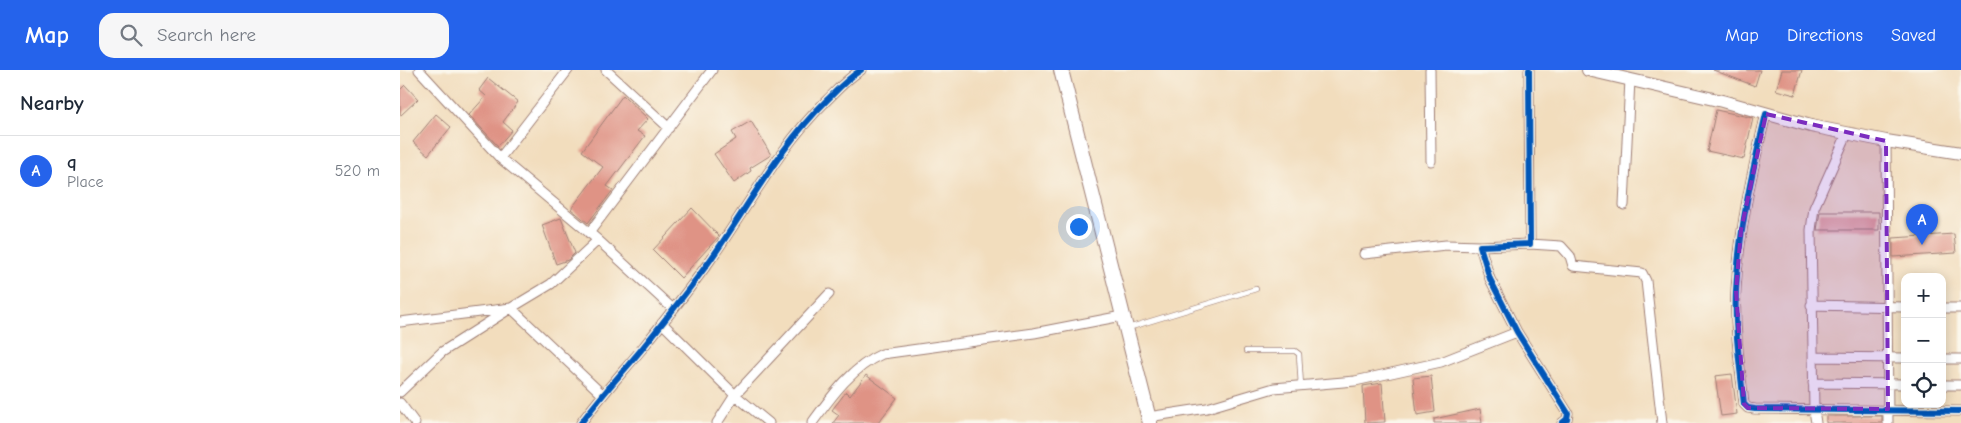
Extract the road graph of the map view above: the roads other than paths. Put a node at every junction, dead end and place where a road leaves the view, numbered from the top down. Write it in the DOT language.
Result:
graph roads {
  1 [pos="419,70"];
  2 [pos="568,70"];
  3 [pos="606,70"];
  4 [pos="712,70"];
  5 [pos="862,70"];
  6 [pos="1061,70"];
  7 [pos="1430,70"];
  8 [pos="1529,70"];
  9 [pos="1588,70"];
  10 [pos="848,73"];
  11 [pos="1622,75"];
  12 [pos="1766,114"];
  13 [pos="669,128"];
  14 [pos="1847,134"];
  15 [pos="1886,141"];
  16 [pos="1961,152"];
  17 [pos="500,158"];
  18 [pos="1431,161"];
  19 [pos="1624,205"];
  20 [pos="589,233"];
  21 [pos="598,240"];
  22 [pos="1530,244"];
  23 [pos="1480,246"];
  24 [pos="1364,254"];
  25 [pos="1256,290"];
  26 [pos="829,294"];
  27 [pos="1811,305"];
  28 [pos="1887,307"];
  29 [pos="511,308"];
  30 [pos="1901,308"];
  31 [pos="1946,308"];
  32 [pos="1961,308"];
  33 [pos="673,309"];
  34 [pos="400,322"];
  35 [pos="1124,322"];
  36 [pos="662,323"];
  37 [pos="1517,332"];
  38 [pos="1246,351"];
  39 [pos="1813,357"];
  40 [pos="1886,357"];
  41 [pos="1901,358"];
  42 [pos="1946,359"];
  43 [pos="1961,359"];
  44 [pos="1813,384"];
  45 [pos="1888,384"];
  46 [pos="1901,384"];
  47 [pos="1946,385"];
  48 [pos="1961,385"];
  49 [pos="1301,386"];
  50 [pos="400,392"];
  51 [pos="602,394"];
  52 [pos="736,395"];
  53 [pos="400,403"];
  54 [pos="1888,409"];
  55 [pos="1814,410"];
  56 [pos="1961,411"];
  57 [pos="1149,420"];
  58 [pos="416,423"];
  59 [pos="581,423"];
  60 [pos="717,423"];
  61 [pos="768,423"];
  62 [pos="812,423"];
  63 [pos="1562,423"];
  64 [pos="1662,423"];
  65 [pos="1816,423"];
  66 [pos="1888,423"];
  1 -- 17 [label="street"];
  2 -- 17 [label="street"];
  3 -- 13 [label="street"];
  4 -- 13 [label="street"];
  5 -- 10 [label="street"];
  6 -- 35 [label="main road"];
  7 -- 18 [label="street"];
  8 -- 22 [label="street"];
  9 -- 11 [label="main road"];
  10 -- 33 [label="street"];
  11 -- 12 [label="main road"];
  11 -- 19 [label="street"];
  12 -- 14 [label="main road"];
  12 -- 55 [label="street"];
  13 -- 20 [label="street"];
  14 -- 15 [label="main road"];
  14 -- 27 [label="street"];
  15 -- 16 [label="main road"];
  15 -- 28 [label="street"];
  17 -- 20 [label="street"];
  20 -- 21 [label="street"];
  21 -- 29 [label="street"];
  21 -- 33 [label="street"];
  22 -- 23 [label="street"];
  22 -- 64 [label="street"];
  23 -- 24 [label="street"];
  23 -- 37 [label="street"];
  25 -- 35 [label="lane"];
  26 -- 52 [label="street"];
  27 -- 28 [label="street"];
  27 -- 39 [label="street"];
  28 -- 30 [label="street"];
  28 -- 40 [label="street"];
  29 -- 34 [label="street"];
  29 -- 50 [label="street"];
  29 -- 51 [label="street"];
  31 -- 32 [label="street"];
  33 -- 36 [label="street"];
  35 -- 57 [label="main road"];
  35 -- 62 [label="street"];
  36 -- 51 [label="street"];
  36 -- 52 [label="street"];
  37 -- 49 [label="street"];
  37 -- 63 [label="street"];
  38 -- 49 [label="lane"];
  39 -- 40 [label="street"];
  39 -- 44 [label="street"];
  40 -- 41 [label="street"];
  40 -- 45 [label="street"];
  42 -- 43 [label="street"];
  44 -- 45 [label="street"];
  44 -- 55 [label="street"];
  45 -- 46 [label="street"];
  45 -- 54 [label="street"];
  47 -- 48 [label="street"];
  49 -- 57 [label="street"];
  51 -- 59 [label="street"];
  52 -- 60 [label="street"];
  52 -- 61 [label="street"];
  53 -- 58 [label="street"];
  54 -- 55 [label="street"];
  54 -- 56 [label="street"];
  54 -- 66 [label="street"];
  55 -- 65 [label="street"];
}
